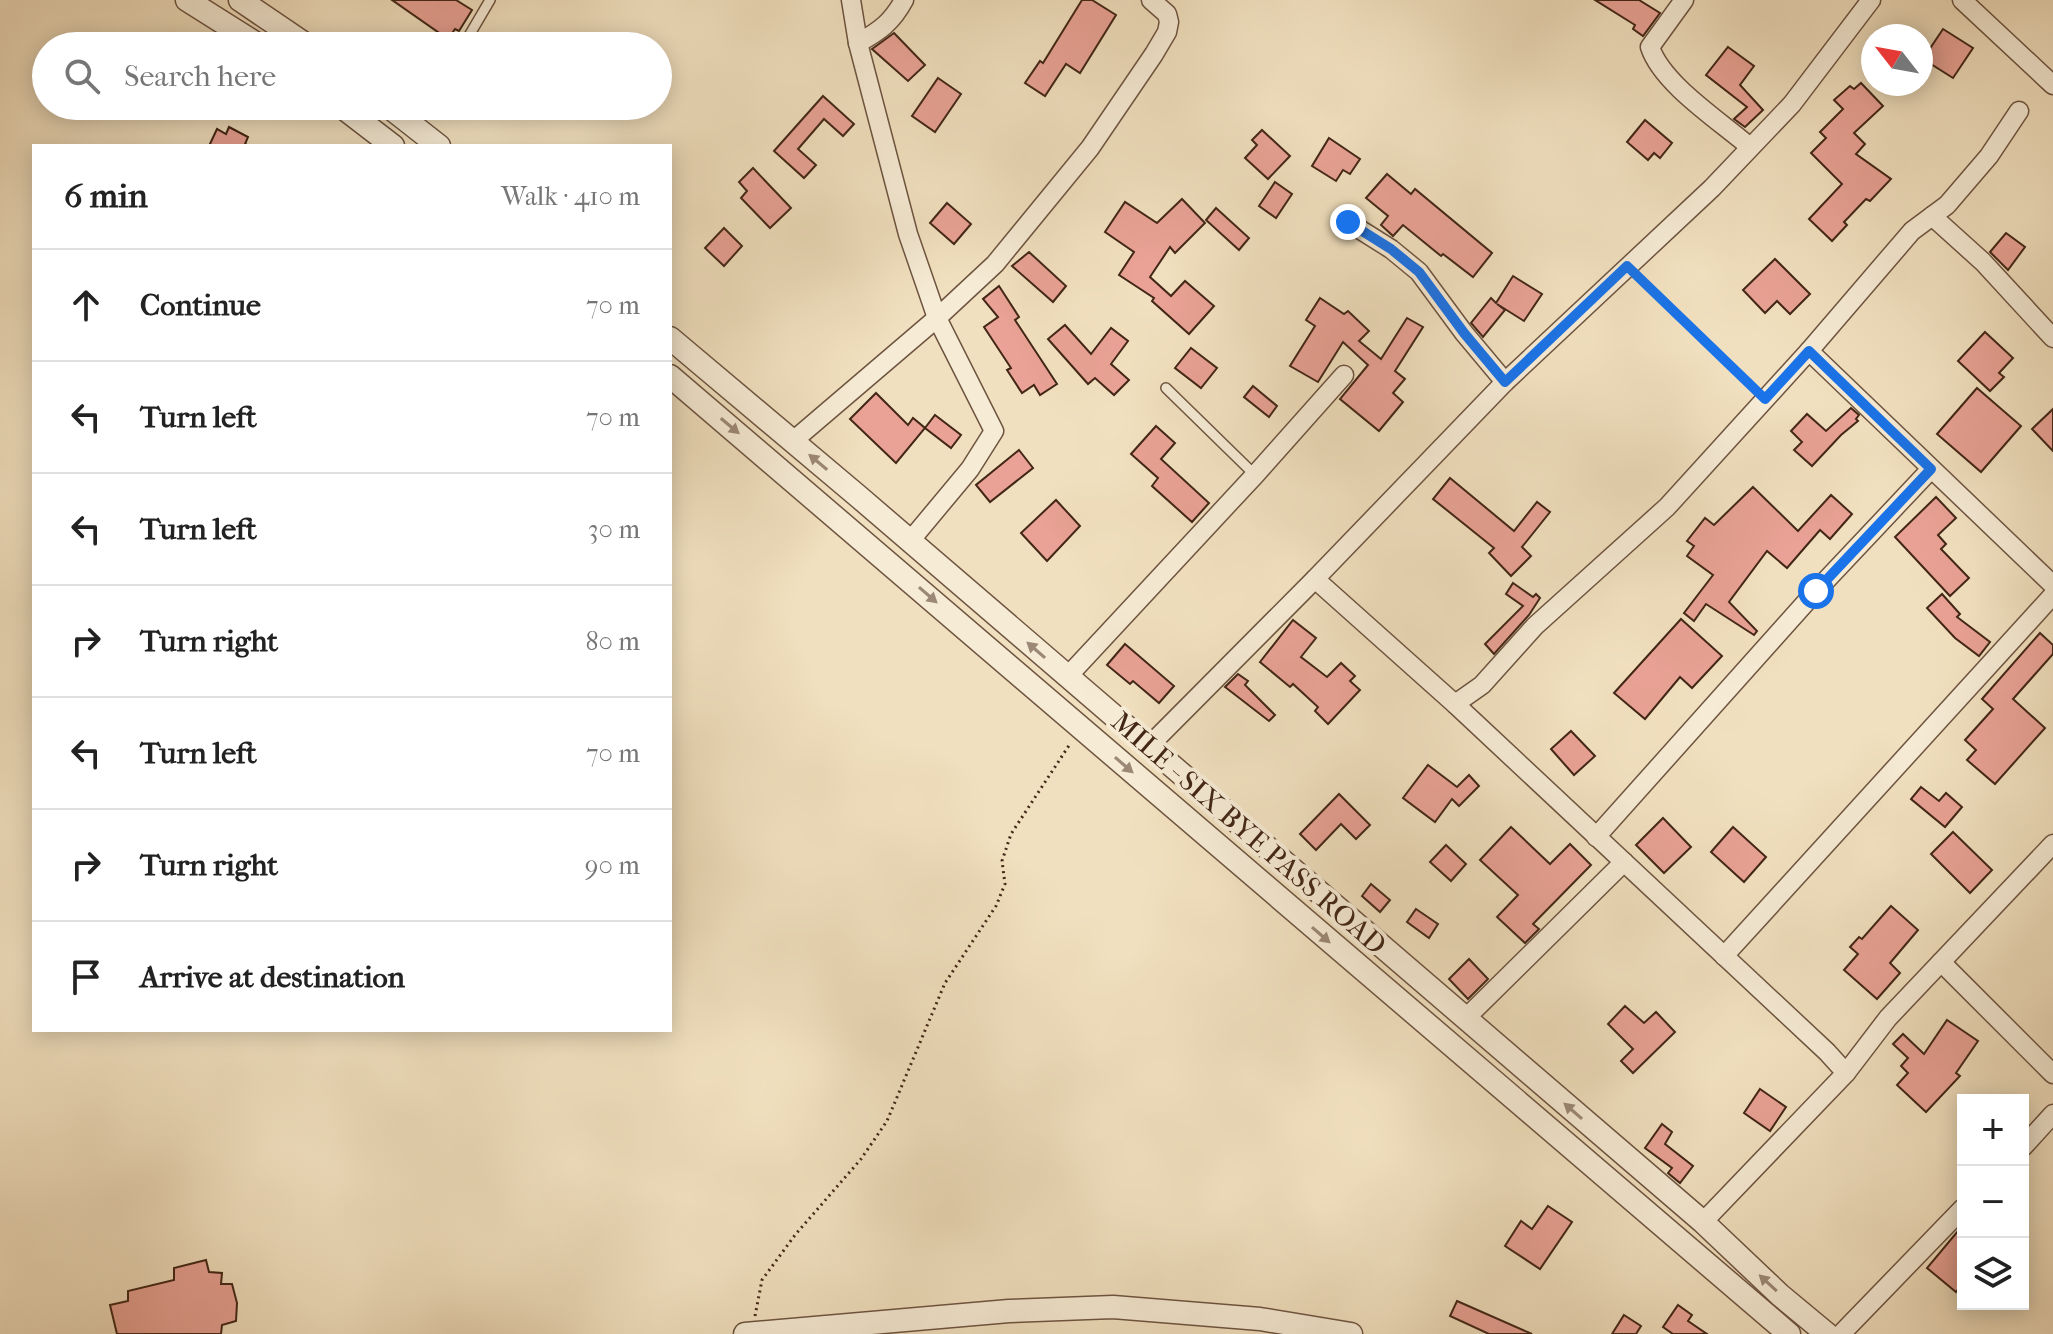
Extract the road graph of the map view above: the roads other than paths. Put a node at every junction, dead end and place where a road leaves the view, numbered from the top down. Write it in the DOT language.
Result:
graph roads {
  1 [pos="187,0"];
  2 [pos="240,0"];
  3 [pos="490,0"];
  4 [pos="851,0"];
  5 [pos="904,0"];
  6 [pos="1151,0"];
  7 [pos="1684,0"];
  8 [pos="1871,0"];
  9 [pos="1962,0"];
  10 [pos="238,32"];
  11 [pos="287,32"];
  12 [pos="471,32"];
  13 [pos="858,43"];
  14 [pos="2053,85"];
  15 [pos="2019,111"];
  16 [pos="359,120"];
  17 [pos="422,120"];
  18 [pos="390,144"];
  19 [pos="438,144"];
  20 [pos="1750,147"];
  21 [pos="1932,216"];
  22 [pos="1348,222"];
  23 [pos="937,318"];
  24 [pos="2053,338"];
  25 [pos="672,340"];
  26 [pos="1809,351"];
  27 [pos="1344,375"];
  28 [pos="672,378"];
  29 [pos="1505,382"];
  30 [pos="1166,388"];
  31 [pos="793,441"];
  32 [pos="1931,469"];
  33 [pos="1255,475"];
  34 [pos="859,497"];
  35 [pos="841,520"];
  36 [pos="910,541"];
  37 [pos="1315,579"];
  38 [pos="2053,585"];
  39 [pos="2053,595"];
  40 [pos="1068,676"];
  41 [pos="1455,704"];
  42 [pos="1149,746"];
  43 [pos="1596,837"];
  44 [pos="2053,844"];
  45 [pos="1624,862"];
  46 [pos="1724,956"];
  47 [pos="1941,962"];
  48 [pos="1466,1018"];
  49 [pos="1846,1073"];
  50 [pos="2053,1074"];
  51 [pos="2053,1114"];
  52 [pos="2029,1140"];
  53 [pos="1957,1214"];
  54 [pos="1703,1222"];
  55 [pos="751,1333"];
  56 [pos="788,1333"];
  57 [pos="1351,1334"];
  58 [pos="1789,1334"];
  59 [pos="1827,1334"];
  60 [pos="1841,1334"];
  1 -- 10 [label="street"];
  2 -- 11 [label="street"];
  3 -- 12 [label="lane"];
  4 -- 13 [label="street"];
  5 -- 13 [label="street"];
  6 -- 23 [label="street"];
  7 -- 20 [label="street"];
  8 -- 20 [label="street"];
  9 -- 14 [label="street"];
  13 -- 23 [label="street"];
  15 -- 21 [label="street"];
  16 -- 18 [label="street"];
  17 -- 19 [label="street"];
  20 -- 29 [label="street"];
  21 -- 24 [label="street"];
  21 -- 26 [label="street"];
  22 -- 29 [label="street"];
  23 -- 31 [label="street"];
  23 -- 36 [label="street"];
  25 -- 31 [label="street"];
  26 -- 32 [label="street"];
  26 -- 41 [label="street"];
  27 -- 33 [label="street"];
  28 -- 35 [label="street, MILE - SIX BYE PASS ROAD, one-way"];
  29 -- 37 [label="street"];
  30 -- 33 [label="lane"];
  34 -- 31 [label="street, one-way"];
  32 -- 38 [label="street"];
  32 -- 43 [label="street"];
  33 -- 40 [label="street"];
  34 -- 35 [label="street"];
  34 -- 36 [label="street"];
  35 -- 58 [label="street, MILE - SIX BYE PASS ROAD, one-way"];
  40 -- 36 [label="street, one-way"];
  37 -- 41 [label="street"];
  37 -- 42 [label="street"];
  39 -- 46 [label="street"];
  40 -- 42 [label="street"];
  41 -- 43 [label="street"];
  42 -- 48 [label="street"];
  43 -- 45 [label="street"];
  44 -- 47 [label="street"];
  45 -- 46 [label="street"];
  45 -- 48 [label="street"];
  46 -- 49 [label="street"];
  47 -- 49 [label="street"];
  47 -- 50 [label="street"];
  54 -- 48 [label="street, one-way"];
  49 -- 54 [label="street"];
  51 -- 52 [label="street"];
  53 -- 60 [label="street"];
  59 -- 54 [label="street, one-way"];
  55 -- 56 [label="street"];
  56 -- 57 [label="street"];
}
